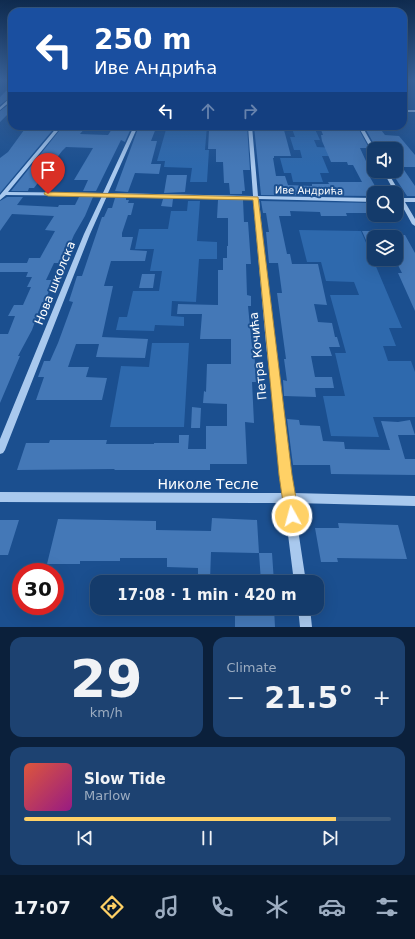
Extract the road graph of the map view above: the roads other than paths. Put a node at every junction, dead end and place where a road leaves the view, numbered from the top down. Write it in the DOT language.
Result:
graph roads {
  1 [pos="57,130"];
  2 [pos="134,130"];
  3 [pos="250,130"];
  4 [pos="362,130"];
  5 [pos="369,142"];
  6 [pos="5,193"];
  7 [pos="105,195"];
  8 [pos="0,198"];
  9 [pos="256,198"];
  10 [pos="367,200"];
  11 [pos="403,200"];
  12 [pos="415,200"];
  13 [pos="403,206"];
  14 [pos="415,224"];
  15 [pos="0,450"];
  16 [pos="0,497"];
  17 [pos="290,498"];
  18 [pos="415,501"];
  19 [pos="299,575"];
  20 [pos="305,615"];
  21 [pos="306,627"];
  1 -- 6 [label="street"];
  2 -- 7 [label="street, Нова школска"];
  3 -- 9 [label="street, Петра Кочића"];
  4 -- 5 [label="street"];
  6 -- 7 [label="street, Иве Андрића"];
  6 -- 8 [label="street"];
  7 -- 9 [label="street, Иве Андрића"];
  7 -- 15 [label="street, Нова школска"];
  9 -- 10 [label="street, Иве Андрића"];
  9 -- 17 [label="street, Петра Кочића"];
  11 -- 12 [label="street"];
  13 -- 14 [label="street"];
  16 -- 17 [label="street, Николе Тесле"];
  17 -- 18 [label="street, Николе Тесле"];
  17 -- 19 [label="street, Петра Кочића"];
  20 -- 21 [label="street"];
}
